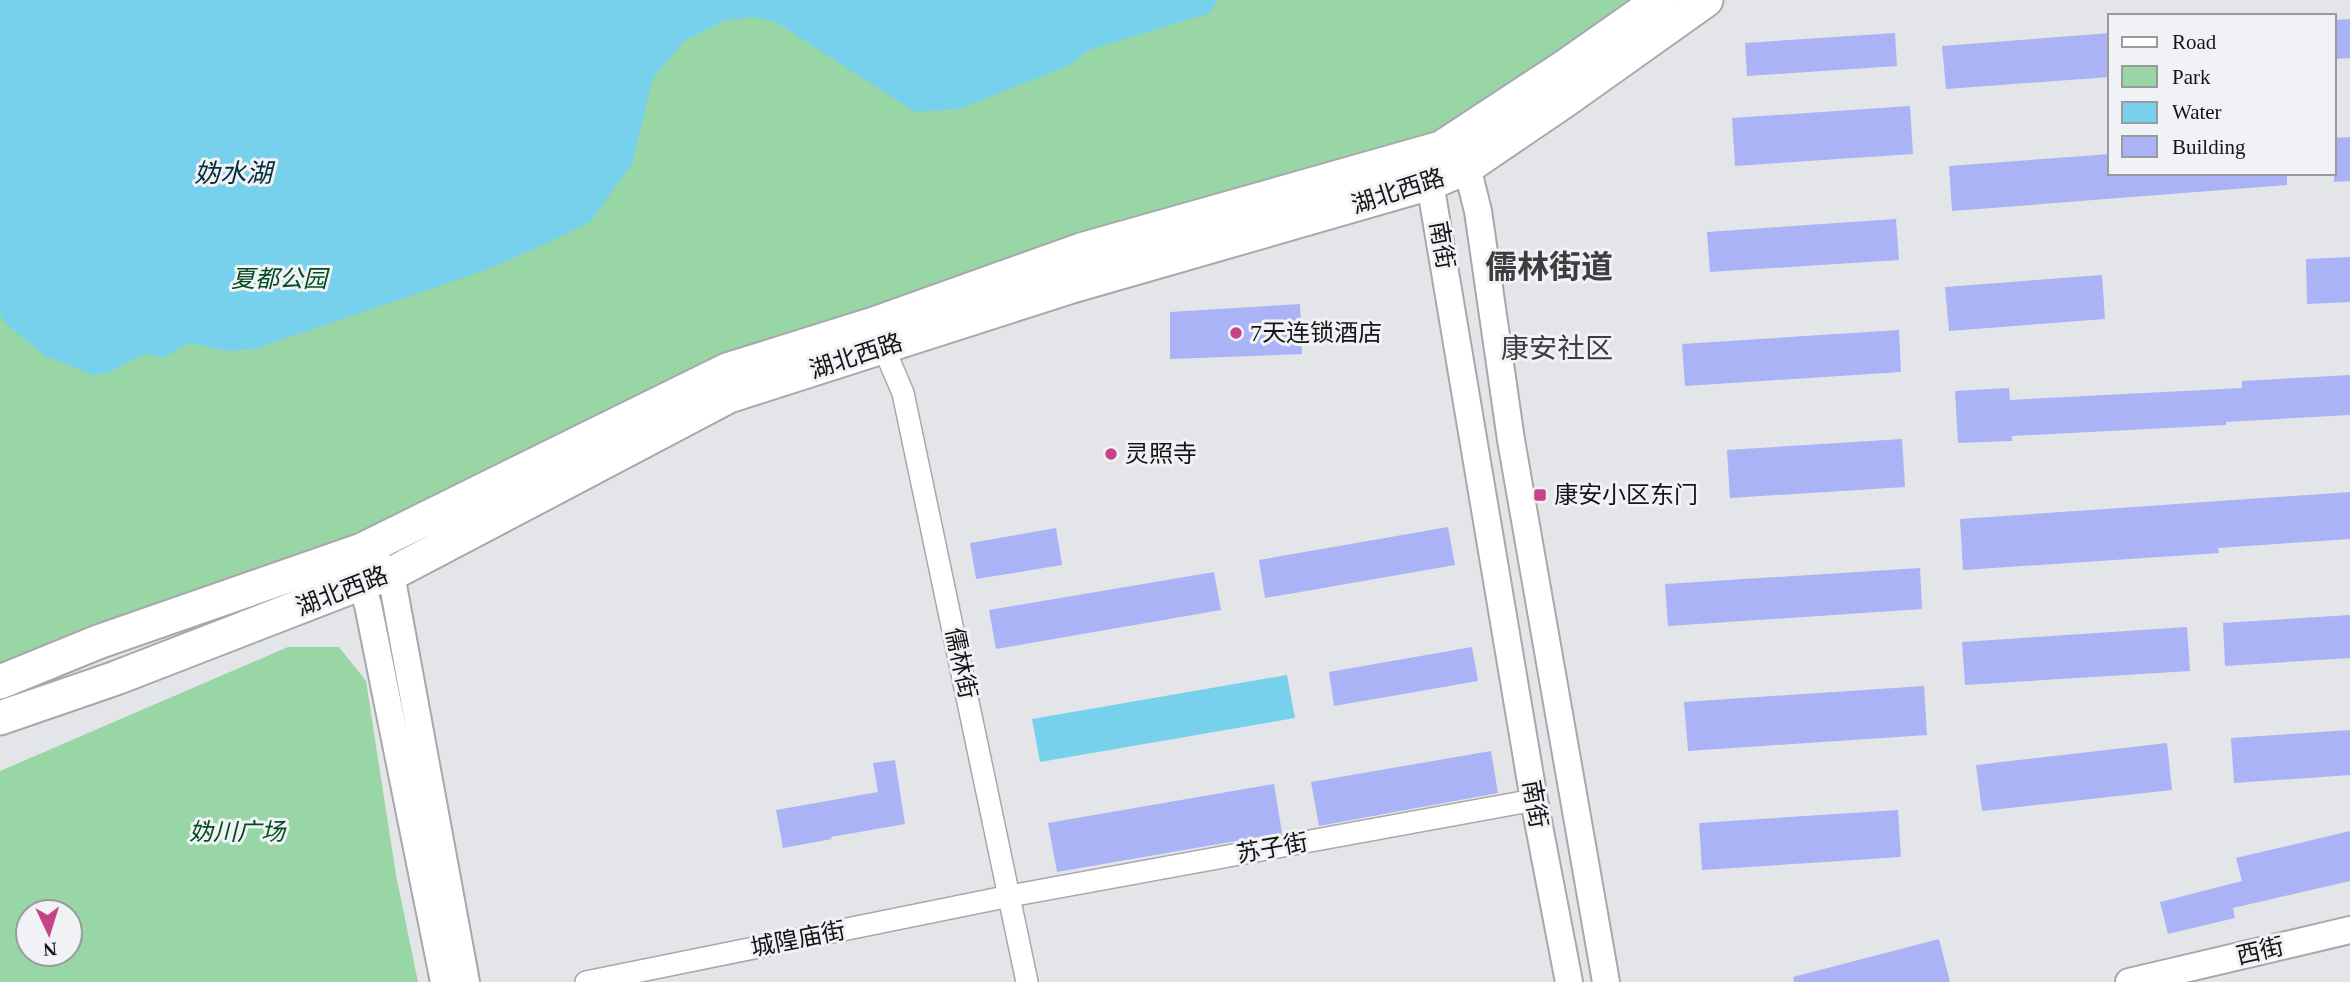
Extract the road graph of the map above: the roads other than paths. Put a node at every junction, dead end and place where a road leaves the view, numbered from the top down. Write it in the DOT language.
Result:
graph roads {
  1 [pos="1660,0"];
  2 [pos="1706,0"];
  3 [pos="1454,157"];
  4 [pos="1430,183"];
  5 [pos="879,336"];
  6 [pos="362,550"];
  7 [pos="376,578"];
  8 [pos="0,682"];
  9 [pos="0,718"];
  10 [pos="1534,800"];
  11 [pos="1010,896"];
  12 [pos="2350,930"];
  13 [pos="444,982"];
  14 [pos="466,982"];
  15 [pos="586,982"];
  16 [pos="1027,982"];
  17 [pos="1569,982"];
  18 [pos="1606,982"];
  19 [pos="2129,982"];
  1 -- 3 [label="main road, 湖北西路"];
  2 -- 3 [label="main road, 湖北西路"];
  3 -- 4 [label="main road, 湖北西路"];
  3 -- 5 [label="main road, 湖北西路"];
  3 -- 18 [label="street, 南街"];
  4 -- 5 [label="main road, 湖北西路"];
  4 -- 10 [label="street, 南街"];
  5 -- 6 [label="main road, 湖北西路"];
  5 -- 7 [label="main road, 湖北西路"];
  5 -- 11 [label="street, 儒林街"];
  6 -- 7 [label="street"];
  6 -- 8 [label="main road, 湖北西路"];
  7 -- 9 [label="main road, 湖北西路"];
  7 -- 13 [label="street"];
  7 -- 14 [label="street"];
  10 -- 11 [label="street, 苏子街"];
  10 -- 17 [label="street, 南街"];
  11 -- 15 [label="street, 城隍庙街"];
  11 -- 16 [label="street, 儒林街"];
  12 -- 19 [label="street, 西街"];
}
